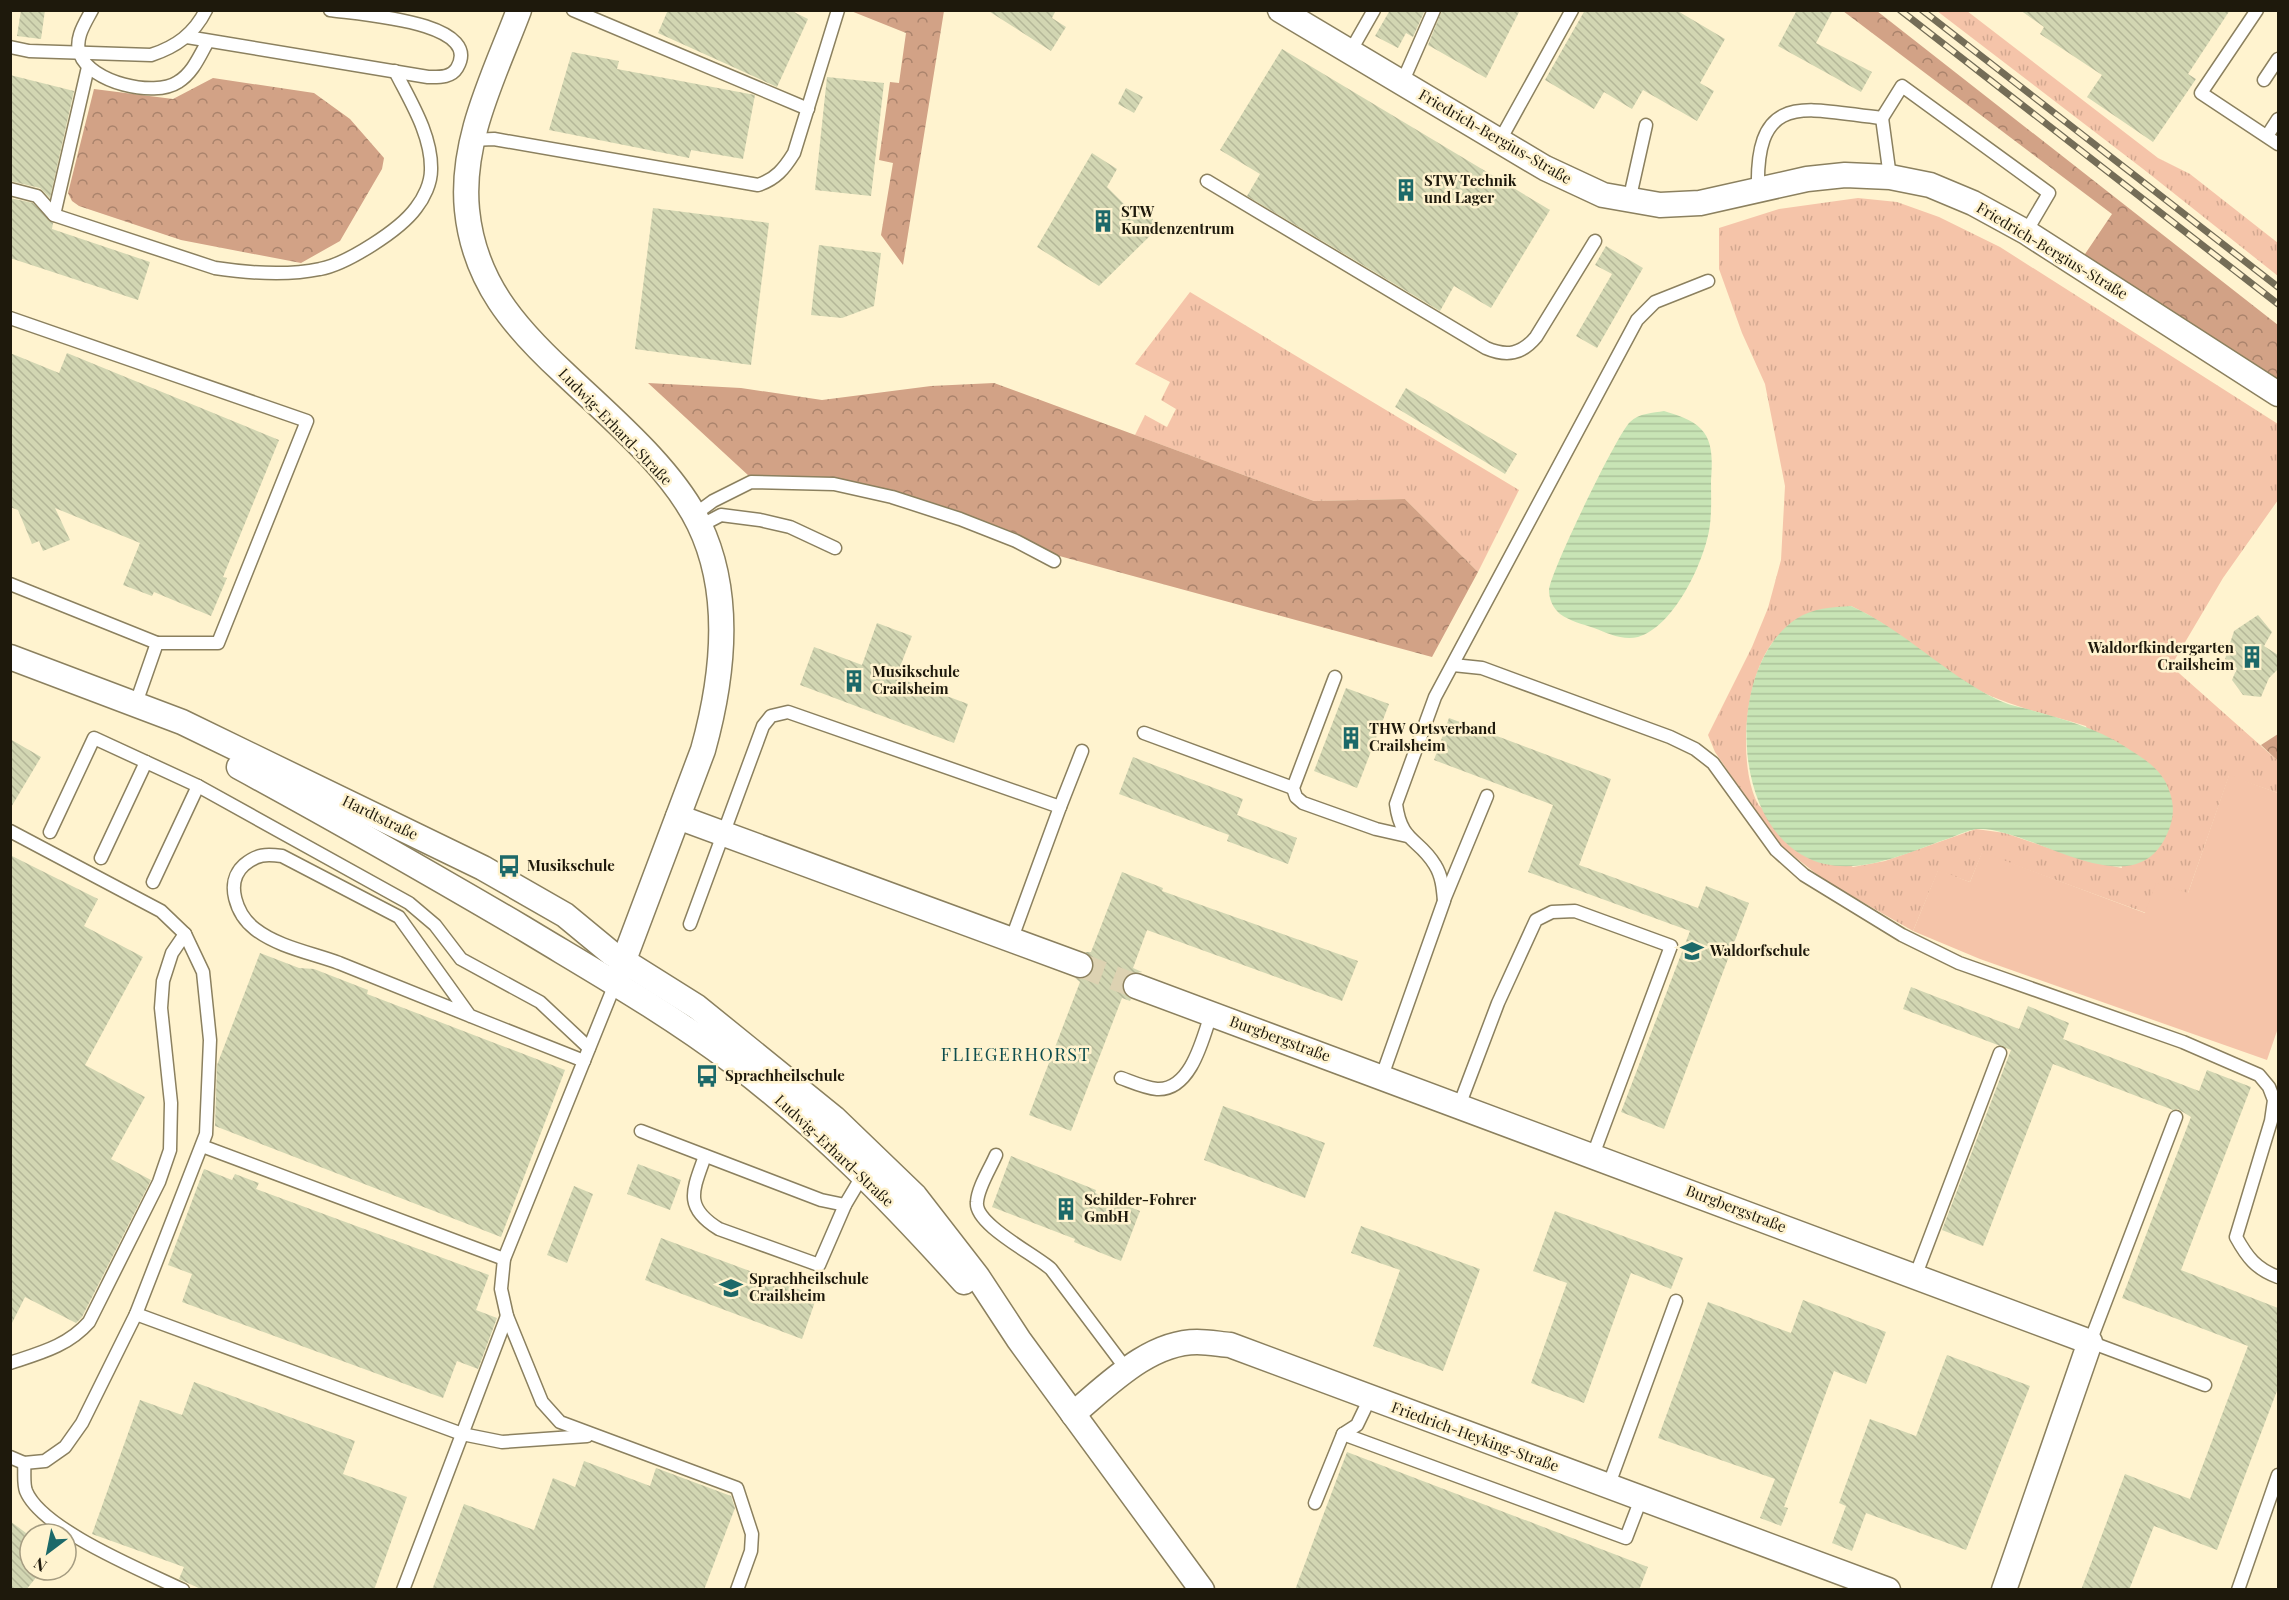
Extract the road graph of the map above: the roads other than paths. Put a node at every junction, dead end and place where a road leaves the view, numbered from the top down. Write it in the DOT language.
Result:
graph roads {
  1 [pos="92,10"];
  2 [pos="206,10"];
  3 [pos="330,10"];
  4 [pos="519,10"];
  5 [pos="573,10"];
  6 [pos="838,10"];
  7 [pos="1280,10"];
  8 [pos="1374,10"];
  9 [pos="1434,10"];
  10 [pos="1572,10"];
  11 [pos="2257,10"];
  12 [pos="187,37"];
  13 [pos="208,41"];
  14 [pos="10,47"];
  15 [pos="1350,52"];
  16 [pos="80,53"];
  17 [pos="2278,59"];
  18 [pos="88,67"];
  19 [pos="395,71"];
  20 [pos="2264,80"];
  21 [pos="1402,83"];
  22 [pos="808,109"];
  23 [pos="1882,118"];
  24 [pos="2278,119"];
  25 [pos="1646,125"];
  26 [pos="2267,136"];
  27 [pos="471,140"];
  28 [pos="1499,142"];
  29 [pos="2278,144"];
  30 [pos="1890,177"];
  31 [pos="1207,181"];
  32 [pos="10,189"];
  33 [pos="1758,190"];
  34 [pos="1629,201"];
  35 [pos="54,215"];
  36 [pos="2026,231"];
  37 [pos="1595,241"];
  38 [pos="1708,281"];
  39 [pos="10,318"];
  40 [pos="2278,394"];
  41 [pos="697,520"];
  42 [pos="835,548"];
  43 [pos="1054,561"];
  44 [pos="10,584"];
  45 [pos="156,643"];
  46 [pos="10,657"];
  47 [pos="1453,664"];
  48 [pos="1335,677"];
  49 [pos="135,706"];
  50 [pos="1144,733"];
  51 [pos="1082,751"];
  52 [pos="146,762"];
  53 [pos="198,786"];
  54 [pos="1293,788"];
  55 [pos="279,789"];
  56 [pos="1487,796"];
  57 [pos="1060,807"];
  58 [pos="678,817"];
  59 [pos="10,831"];
  60 [pos="50,832"];
  61 [pos="723,833"];
  62 [pos="1407,836"];
  63 [pos="101,858"];
  64 [pos="153,882"];
  65 [pos="1444,901"];
  66 [pos="690,924"];
  67 [pos="185,934"];
  68 [pos="1012,938"];
  69 [pos="617,957"];
  70 [pos="1080,965"];
  71 [pos="615,984"];
  72 [pos="1136,986"];
  73 [pos="1211,1014"];
  74 [pos="470,1016"];
  75 [pos="589,1048"];
  76 [pos="2000,1053"];
  77 [pos="584,1061"];
  78 [pos="1382,1076"];
  79 [pos="1121,1078"];
  80 [pos="1459,1106"];
  81 [pos="2176,1117"];
  82 [pos="641,1131"];
  83 [pos="202,1146"];
  84 [pos="996,1155"];
  85 [pos="1593,1155"];
  86 [pos="705,1156"];
  87 [pos="869,1166"];
  88 [pos="845,1205"];
  89 [pos="504,1259"];
  90 [pos="1915,1277"];
  91 [pos="2278,1277"];
  92 [pos="1676,1300"];
  93 [pos="136,1314"];
  94 [pos="507,1316"];
  95 [pos="2090,1342"];
  96 [pos="10,1363"];
  97 [pos="1127,1370"];
  98 [pos="2205,1385"];
  99 [pos="1370,1398"];
  100 [pos="1074,1414"];
  101 [pos="462,1434"];
  102 [pos="1343,1434"];
  103 [pos="594,1435"];
  104 [pos="10,1457"];
  105 [pos="24,1463"];
  106 [pos="2278,1474"];
  107 [pos="1608,1487"];
  108 [pos="1641,1499"];
  109 [pos="1316,1503"];
  110 [pos="183,1590"];
  111 [pos="403,1590"];
  112 [pos="737,1590"];
  113 [pos="1202,1590"];
  114 [pos="1888,1590"];
  115 [pos="2004,1590"];
  116 [pos="2238,1590"];
  1 -- 16 [label="lane"];
  2 -- 12 [label="lane"];
  3 -- 19 [label="lane"];
  4 -- 27 [label="street, Ludwig-Erhard-Straße"];
  5 -- 22 [label="lane"];
  6 -- 22 [label="lane"];
  7 -- 15 [label="street, Friedrich-Bergius-Straße"];
  8 -- 15 [label="lane"];
  9 -- 21 [label="lane"];
  10 -- 28 [label="lane"];
  11 -- 26 [label="lane"];
  12 -- 13 [label="lane"];
  12 -- 16 [label="lane"];
  13 -- 18 [label="lane"];
  13 -- 19 [label="lane"];
  14 -- 16 [label="lane"];
  15 -- 21 [label="street, Friedrich-Bergius-Straße"];
  16 -- 18 [label="lane"];
  17 -- 20 [label="lane"];
  18 -- 35 [label="lane"];
  19 -- 35 [label="lane"];
  21 -- 28 [label="street, Friedrich-Bergius-Straße"];
  22 -- 27 [label="lane"];
  23 -- 30 [label="lane"];
  23 -- 33 [label="lane"];
  23 -- 36 [label="lane"];
  24 -- 26 [label="lane"];
  25 -- 34 [label="lane"];
  26 -- 29 [label="lane"];
  27 -- 41 [label="street, Ludwig-Erhard-Straße"];
  28 -- 34 [label="street, Friedrich-Bergius-Straße"];
  30 -- 33 [label="street, Friedrich-Bergius-Straße"];
  30 -- 36 [label="street, Friedrich-Bergius-Straße"];
  31 -- 37 [label="lane"];
  32 -- 35 [label="lane"];
  33 -- 34 [label="street, Friedrich-Bergius-Straße"];
  36 -- 40 [label="street, Friedrich-Bergius-Straße"];
  38 -- 47 [label="lane"];
  39 -- 45 [label="lane"];
  41 -- 42 [label="lane"];
  41 -- 43 [label="lane"];
  41 -- 58 [label="street, Ludwig-Erhard-Straße"];
  44 -- 45 [label="lane"];
  45 -- 49 [label="lane"];
  46 -- 49 [label="street, Hardtstraße"];
  47 -- 62 [label="lane"];
  47 -- 91 [label="lane"];
  48 -- 54 [label="lane"];
  49 -- 55 [label="street, Hardtstraße"];
  49 -- 69 [label="street, Hardtstraße"];
  50 -- 54 [label="lane"];
  51 -- 57 [label="lane"];
  52 -- 53 [label="lane"];
  52 -- 60 [label="lane"];
  52 -- 63 [label="lane"];
  53 -- 64 [label="lane"];
  53 -- 75 [label="lane"];
  54 -- 62 [label="lane"];
  55 -- 69 [label="street, Hardtstraße"];
  55 -- 71 [label="street, Hardtstraße"];
  56 -- 65 [label="lane"];
  57 -- 61 [label="lane"];
  57 -- 68 [label="lane"];
  58 -- 61 [label="street"];
  58 -- 69 [label="street, Ludwig-Erhard-Straße"];
  59 -- 67 [label="lane"];
  61 -- 66 [label="lane"];
  61 -- 68 [label="street"];
  62 -- 65 [label="lane"];
  65 -- 78 [label="lane"];
  67 -- 83 [label="lane"];
  67 -- 96 [label="lane"];
  68 -- 70 [label="street"];
  69 -- 71 [label="street, Ludwig-Erhard-Straße"];
  69 -- 87 [label="street, Ludwig-Erhard-Straße"];
  71 -- 75 [label="lane"];
  71 -- 87 [label="street, Ludwig-Erhard-Straße"];
  72 -- 73 [label="street, Burgbergstraße"];
  73 -- 78 [label="street, Burgbergstraße"];
  73 -- 79 [label="lane"];
  74 -- 74 [label="lane"];
  74 -- 77 [label="lane"];
  75 -- 77 [label="lane"];
  76 -- 90 [label="lane"];
  77 -- 89 [label="lane"];
  78 -- 80 [label="street, Burgbergstraße"];
  80 -- 85 [label="street, Burgbergstraße"];
  80 -- 85 [label="lane"];
  81 -- 95 [label="lane"];
  82 -- 86 [label="lane"];
  83 -- 89 [label="lane"];
  83 -- 93 [label="lane"];
  84 -- 97 [label="lane"];
  85 -- 90 [label="street, Burgbergstraße"];
  86 -- 88 [label="lane"];
  86 -- 88 [label="lane"];
  87 -- 88 [label="lane"];
  87 -- 100 [label="street, Ludwig-Erhard-Straße"];
  89 -- 94 [label="lane"];
  90 -- 95 [label="street, Burgbergstraße"];
  92 -- 107 [label="lane"];
  93 -- 101 [label="lane"];
  93 -- 105 [label="lane"];
  94 -- 101 [label="lane"];
  94 -- 103 [label="lane"];
  95 -- 98 [label="lane"];
  95 -- 115 [label="street"];
  97 -- 99 [label="street, Friedrich-Heyking-Straße"];
  97 -- 100 [label="street, Friedrich-Heyking-Straße"];
  99 -- 102 [label="lane"];
  99 -- 107 [label="street, Friedrich-Heyking-Straße"];
  100 -- 113 [label="street, Ludwig-Erhard-Straße"];
  101 -- 103 [label="lane"];
  101 -- 111 [label="lane"];
  102 -- 108 [label="lane"];
  102 -- 109 [label="lane"];
  103 -- 112 [label="lane"];
  104 -- 105 [label="lane"];
  105 -- 110 [label="lane"];
  106 -- 116 [label="lane"];
  107 -- 108 [label="street, Friedrich-Heyking-Straße"];
  108 -- 114 [label="street, Friedrich-Heyking-Straße"];
}
